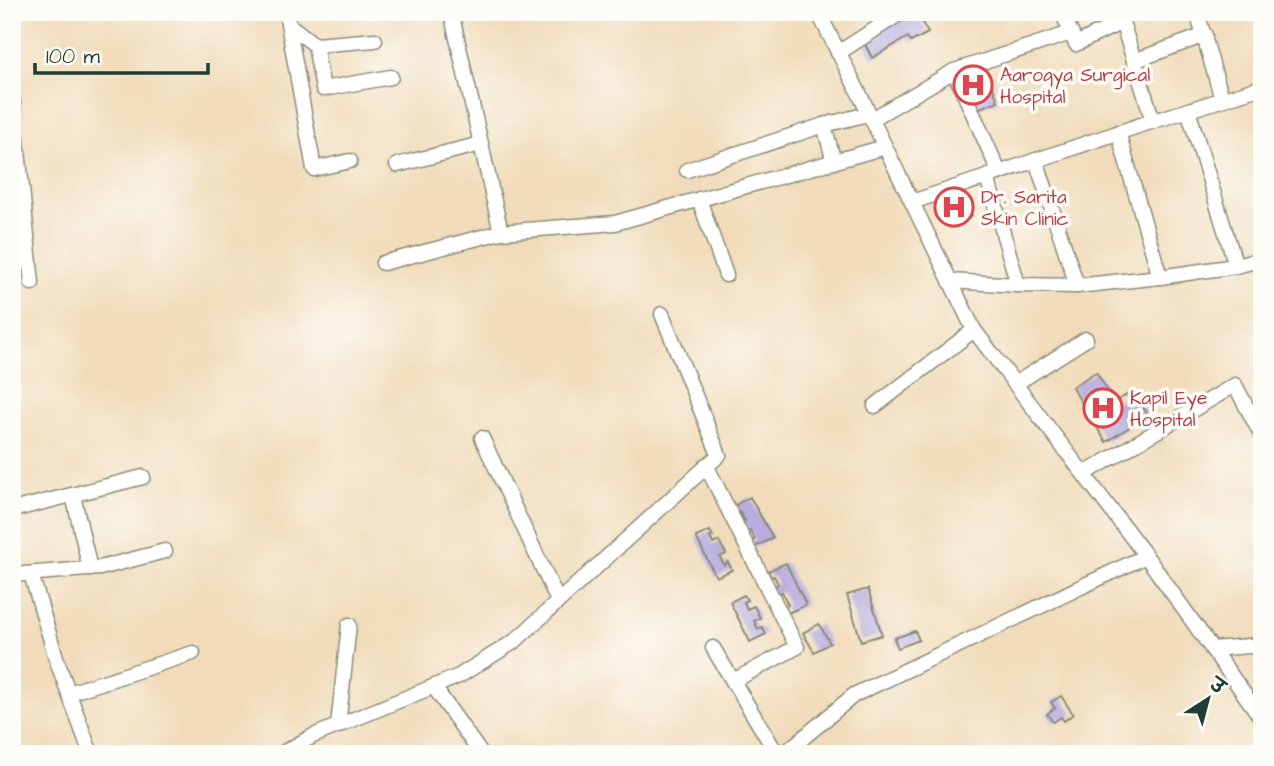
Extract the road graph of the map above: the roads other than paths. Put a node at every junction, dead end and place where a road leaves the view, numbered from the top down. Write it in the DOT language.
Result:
graph roads {
  1 [pos="452,12"];
  2 [pos="818,12"];
  3 [pos="902,12"];
  4 [pos="1062,12"];
  5 [pos="1197,12"];
  6 [pos="287,18"];
  7 [pos="1071,33"];
  8 [pos="1205,35"];
  9 [pos="375,40"];
  10 [pos="315,46"];
  11 [pos="838,53"];
  12 [pos="1134,61"];
  13 [pos="954,71"];
  14 [pos="391,77"];
  15 [pos="1262,87"];
  16 [pos="12,94"];
  17 [pos="1222,99"];
  18 [pos="1188,110"];
  19 [pos="870,116"];
  20 [pos="1153,121"];
  21 [pos="824,125"];
  22 [pos="1118,132"];
  23 [pos="481,144"];
  24 [pos="885,147"];
  25 [pos="1036,160"];
  26 [pos="350,161"];
  27 [pos="834,162"];
  28 [pos="397,165"];
  29 [pos="687,170"];
  30 [pos="993,175"];
  31 [pos="699,199"];
  32 [pos="912,202"];
  33 [pos="501,232"];
  34 [pos="1262,259"];
  35 [pos="383,263"];
  36 [pos="1236,266"];
  37 [pos="726,275"];
  38 [pos="1160,277"];
  39 [pos="950,281"];
  40 [pos="32,283"];
  41 [pos="1018,285"];
  42 [pos="1077,286"];
  43 [pos="662,314"];
  44 [pos="974,330"];
  45 [pos="1086,339"];
  46 [pos="1015,384"];
  47 [pos="875,406"];
  48 [pos="1262,436"];
  49 [pos="482,438"];
  50 [pos="706,465"];
  51 [pos="1084,474"];
  52 [pos="143,478"];
  53 [pos="74,495"];
  54 [pos="12,510"];
  55 [pos="165,551"];
  56 [pos="1146,556"];
  57 [pos="90,569"];
  58 [pos="31,574"];
  59 [pos="12,575"];
  60 [pos="558,601"];
  61 [pos="349,625"];
  62 [pos="1262,645"];
  63 [pos="713,648"];
  64 [pos="1212,649"];
  65 [pos="193,653"];
  66 [pos="733,681"];
  67 [pos="434,687"];
  68 [pos="69,693"];
  69 [pos="1262,719"];
  70 [pos="338,726"];
  71 [pos="91,754"];
  72 [pos="281,754"];
  73 [pos="481,754"];
  74 [pos="777,754"];
  75 [pos="784,754"];
  1 -- 23 [label="street"];
  2 -- 11 [label="street"];
  3 -- 11 [label="street"];
  4 -- 7 [label="street"];
  5 -- 8 [label="street"];
  6 -- 10 [label="street"];
  6 -- 26 [label="street"];
  7 -- 12 [label="street"];
  7 -- 13 [label="street"];
  8 -- 12 [label="street"];
  8 -- 17 [label="street"];
  9 -- 10 [label="street"];
  10 -- 14 [label="street"];
  11 -- 19 [label="street"];
  12 -- 20 [label="street"];
  13 -- 19 [label="street"];
  13 -- 30 [label="street"];
  15 -- 17 [label="street"];
  16 -- 40 [label="street"];
  17 -- 18 [label="street"];
  18 -- 20 [label="street"];
  18 -- 36 [label="street"];
  19 -- 21 [label="street"];
  19 -- 24 [label="street"];
  20 -- 22 [label="street"];
  21 -- 27 [label="street"];
  21 -- 29 [label="street"];
  22 -- 25 [label="street"];
  22 -- 38 [label="street"];
  23 -- 28 [label="street"];
  23 -- 33 [label="street"];
  24 -- 27 [label="street"];
  24 -- 32 [label="street"];
  25 -- 30 [label="street"];
  25 -- 42 [label="street"];
  27 -- 31 [label="street"];
  30 -- 32 [label="street"];
  30 -- 41 [label="street"];
  31 -- 33 [label="street"];
  31 -- 37 [label="street"];
  32 -- 39 [label="street"];
  33 -- 35 [label="street"];
  34 -- 36 [label="street"];
  36 -- 38 [label="street"];
  38 -- 42 [label="street"];
  39 -- 41 [label="street"];
  39 -- 44 [label="street"];
  41 -- 42 [label="street"];
  43 -- 50 [label="street"];
  44 -- 46 [label="street"];
  44 -- 47 [label="street"];
  45 -- 46 [label="street"];
  46 -- 51 [label="street"];
  48 -- 51 [label="street"];
  49 -- 60 [label="street"];
  50 -- 60 [label="street"];
  50 -- 66 [label="street"];
  51 -- 56 [label="street"];
  52 -- 53 [label="street"];
  53 -- 54 [label="street"];
  53 -- 57 [label="street"];
  55 -- 57 [label="street"];
  56 -- 64 [label="street"];
  56 -- 75 [label="street"];
  57 -- 58 [label="street"];
  58 -- 59 [label="street"];
  58 -- 68 [label="street"];
  60 -- 67 [label="street"];
  61 -- 70 [label="street"];
  62 -- 64 [label="street"];
  63 -- 66 [label="street"];
  64 -- 69 [label="street"];
  65 -- 68 [label="street"];
  66 -- 74 [label="street"];
  67 -- 70 [label="street"];
  67 -- 73 [label="street"];
  68 -- 71 [label="street"];
  70 -- 72 [label="street"];
}
